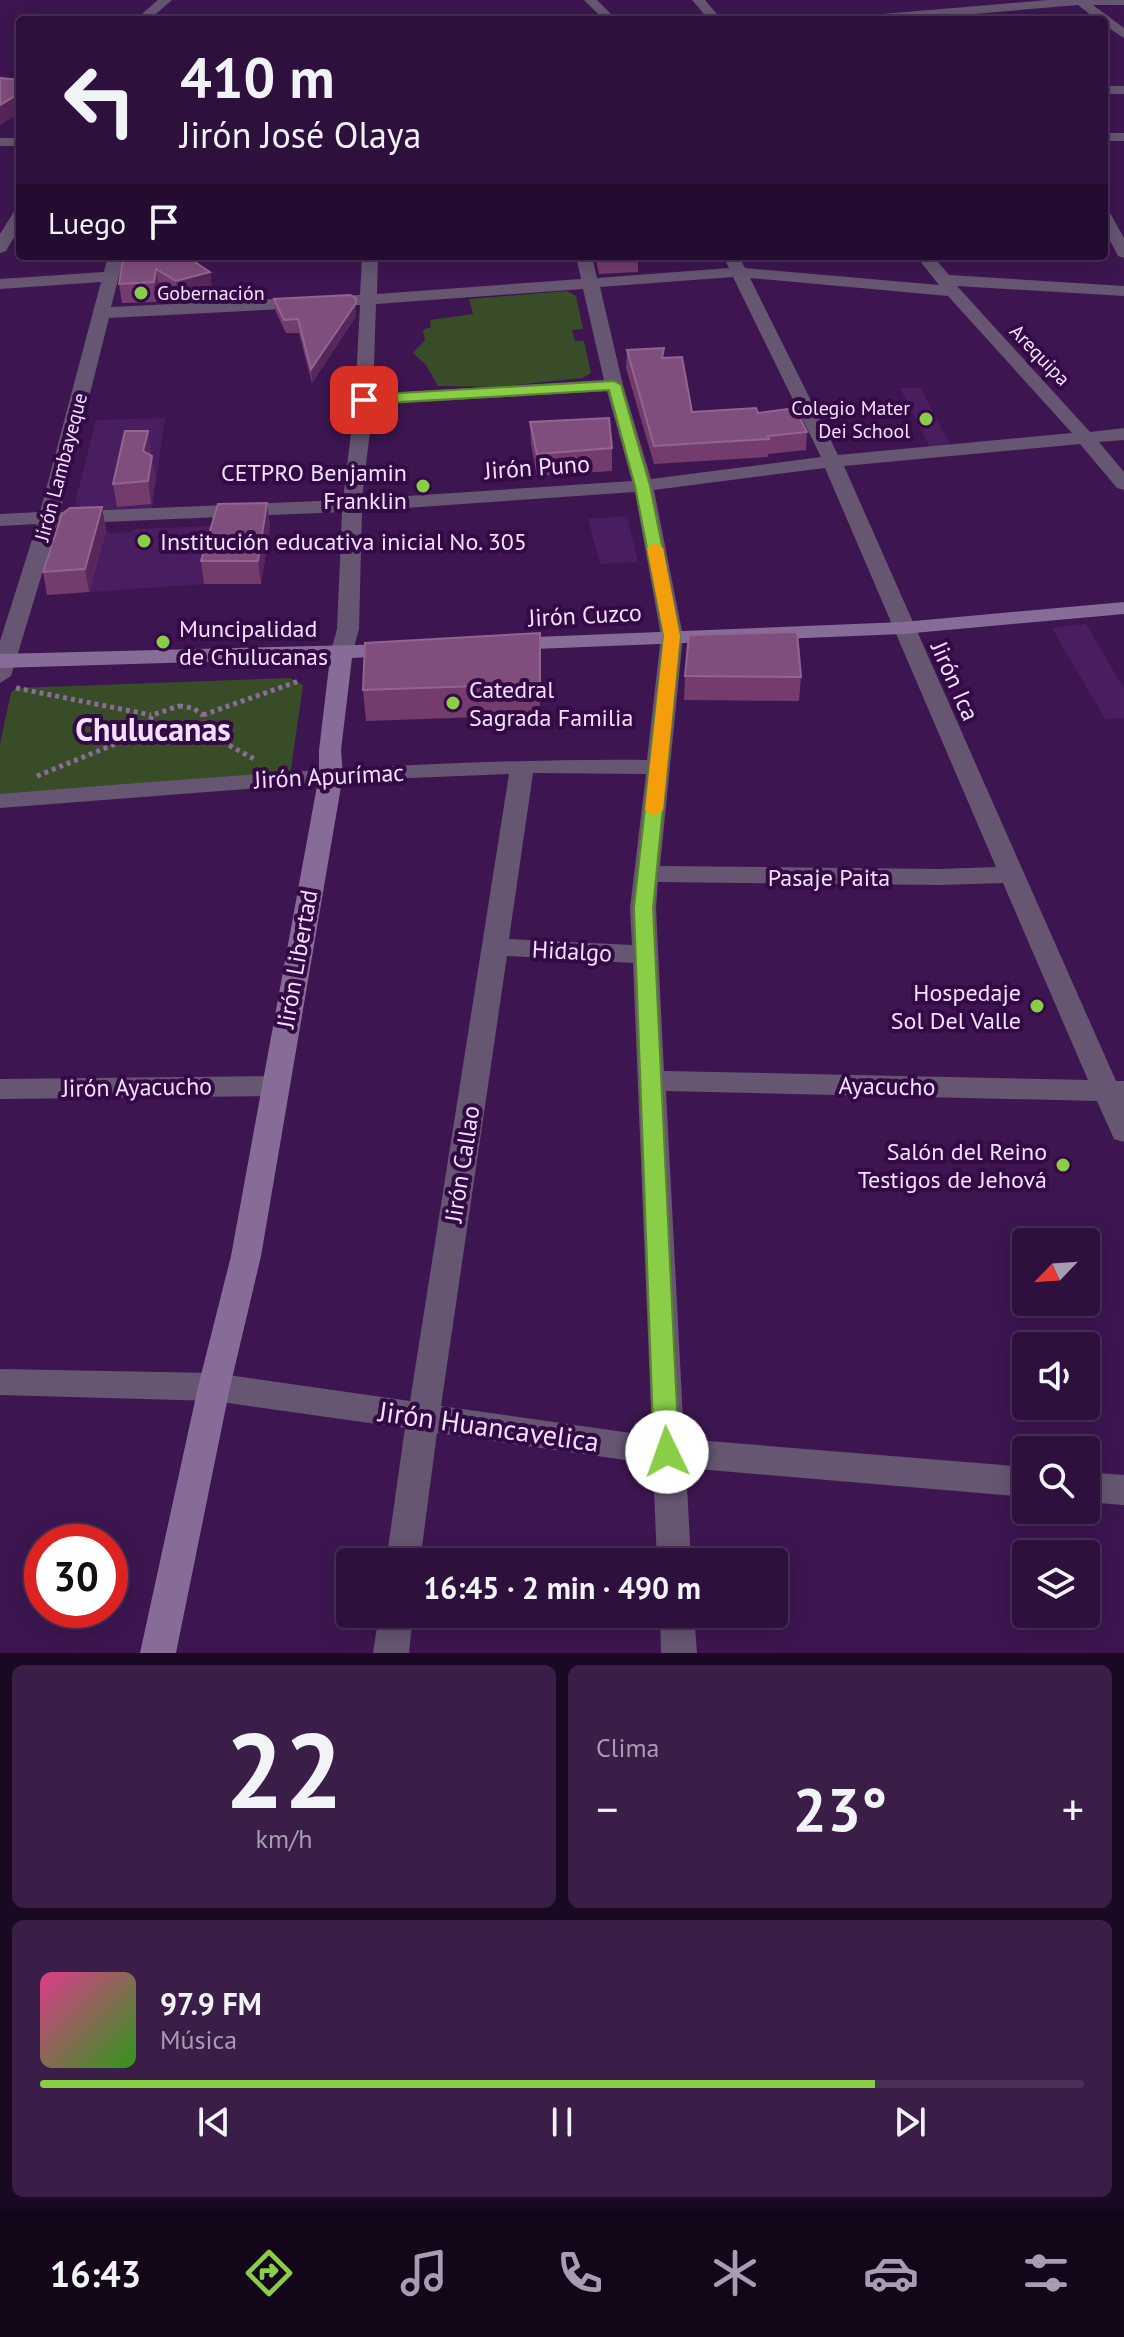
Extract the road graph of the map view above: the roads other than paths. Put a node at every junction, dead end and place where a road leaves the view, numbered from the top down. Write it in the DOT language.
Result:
graph roads {
  1 [pos="166,0"];
  2 [pos="590,0"];
  3 [pos="698,0"];
  4 [pos="954,0"];
  5 [pos="1079,1"];
  6 [pos="1124,1"];
  7 [pos="972,15"];
  8 [pos="146,16"];
  9 [pos="607,16"];
  10 [pos="712,16"];
  11 [pos="949,16"];
  12 [pos="1099,16"];
  13 [pos="16,220"];
  14 [pos="1108,222"];
  15 [pos="0,248"];
  16 [pos="1124,253"];
  17 [pos="115,260"];
  18 [pos="370,260"];
  19 [pos="585,260"];
  20 [pos="927,260"];
  21 [pos="735,264"];
  22 [pos="110,276"];
  23 [pos="591,282"];
  24 [pos="0,284"];
  25 [pos="949,286"];
  26 [pos="1124,291"];
  27 [pos="368,300"];
  28 [pos="100,313"];
  29 [pos="614,385"];
  30 [pos="364,400"];
  31 [pos="1124,434"];
  32 [pos="1083,437"];
  33 [pos="832,461"];
  34 [pos="1124,484"];
  35 [pos="643,486"];
  36 [pos="352,506"];
  37 [pos="49,517"];
  38 [pos="0,520"];
  39 [pos="1124,608"];
  40 [pos="903,628"];
  41 [pos="672,636"];
  42 [pos="489,646"];
  43 [pos="412,649"];
  44 [pos="342,651"];
  45 [pos="5,672"];
  46 [pos="522,766"];
  47 [pos="659,767"];
  48 [pos="331,775"];
  49 [pos="0,801"];
  50 [pos="647,874"];
  51 [pos="1012,874"];
  52 [pos="497,947"];
  53 [pos="646,955"];
  54 [pos="650,1081"];
  55 [pos="274,1086"];
  56 [pos="0,1089"];
  57 [pos="1116,1092"];
  58 [pos="1124,1131"];
  59 [pos="0,1382"];
  60 [pos="214,1387"];
  61 [pos="422,1416"];
  62 [pos="667,1452"];
  63 [pos="1012,1481"];
  64 [pos="1100,1488"];
  65 [pos="1124,1490"];
  66 [pos="405,1548"];
  67 [pos="673,1548"];
  68 [pos="394,1628"];
  69 [pos="678,1628"];
  70 [pos="158,1653"];
  71 [pos="391,1653"];
  72 [pos="679,1653"];
  1 -- 8 [label="street"];
  2 -- 9 [label="street"];
  3 -- 10 [label="street"];
  4 -- 7 [label="street"];
  5 -- 6 [label="street"];
  5 -- 7 [label="street"];
  5 -- 12 [label="street"];
  7 -- 11 [label="street"];
  13 -- 15 [label="street"];
  14 -- 16 [label="street"];
  17 -- 22 [label="street, Jirón Lambayeque"];
  18 -- 27 [label="street, Jirón Libertad"];
  19 -- 23 [label="street"];
  20 -- 25 [label="street, Arequipa"];
  21 -- 23 [label="street"];
  21 -- 25 [label="street"];
  21 -- 33 [label="street, Jirón Ica"];
  22 -- 24 [label="street"];
  22 -- 28 [label="street, Jirón Lambayeque"];
  23 -- 27 [label="street"];
  23 -- 29 [label="street"];
  25 -- 26 [label="street"];
  25 -- 32 [label="street, Arequipa"];
  27 -- 28 [label="street"];
  27 -- 30 [label="street, Jirón Libertad"];
  28 -- 37 [label="street, Jirón Lambayeque"];
  29 -- 30 [label="street"];
  29 -- 35 [label="street"];
  30 -- 36 [label="street, Jirón Libertad"];
  31 -- 32 [label="street, Jirón Puno"];
  32 -- 33 [label="street, Jirón Puno"];
  32 -- 34 [label="street, Arequipa"];
  33 -- 35 [label="street, Jirón Puno"];
  33 -- 40 [label="street, Jirón Ica"];
  35 -- 36 [label="street, Jirón Puno"];
  35 -- 41 [label="street"];
  36 -- 37 [label="street, Jirón Puno"];
  36 -- 44 [label="street, Jirón Libertad"];
  37 -- 38 [label="street, Jirón Puno"];
  37 -- 45 [label="street, Jirón Lambayeque"];
  39 -- 40 [label="street, Jirón Cuzco"];
  40 -- 41 [label="street, Jirón Cuzco"];
  40 -- 51 [label="street, Jirón Ica"];
  41 -- 42 [label="street, Jirón Cuzco"];
  41 -- 47 [label="street"];
  43 -- 44 [label="street"];
  44 -- 45 [label="street"];
  44 -- 48 [label="street, Jirón Libertad"];
  46 -- 47 [label="street, Jirón Apurímac"];
  46 -- 48 [label="street, Jirón Apurímac"];
  46 -- 52 [label="street, Jirón Callao"];
  47 -- 50 [label="street"];
  48 -- 49 [label="street, Jirón Apurímac"];
  48 -- 55 [label="street, Jirón Libertad"];
  50 -- 51 [label="street, Pasaje Paita"];
  50 -- 53 [label="street"];
  51 -- 57 [label="street, Jirón Ica"];
  52 -- 53 [label="street, Hidalgo"];
  52 -- 61 [label="street, Jirón Callao"];
  53 -- 54 [label="street"];
  54 -- 57 [label="street, Ayacucho"];
  54 -- 62 [label="street"];
  55 -- 56 [label="street, Jirón Ayacucho"];
  55 -- 60 [label="street, Jirón Libertad"];
  57 -- 58 [label="street, Jirón Ica"];
  59 -- 60 [label="street, Jirón Huancavelica"];
  60 -- 61 [label="street, Jirón Huancavelica"];
  60 -- 70 [label="street, Jirón Libertad"];
  61 -- 62 [label="street, Jirón Huancavelica"];
  61 -- 66 [label="street, Jirón Callao"];
  62 -- 63 [label="street, Jirón Huancavelica"];
  62 -- 67 [label="street"];
  64 -- 65 [label="street"];
  68 -- 71 [label="street"];
  69 -- 72 [label="street"];
}
